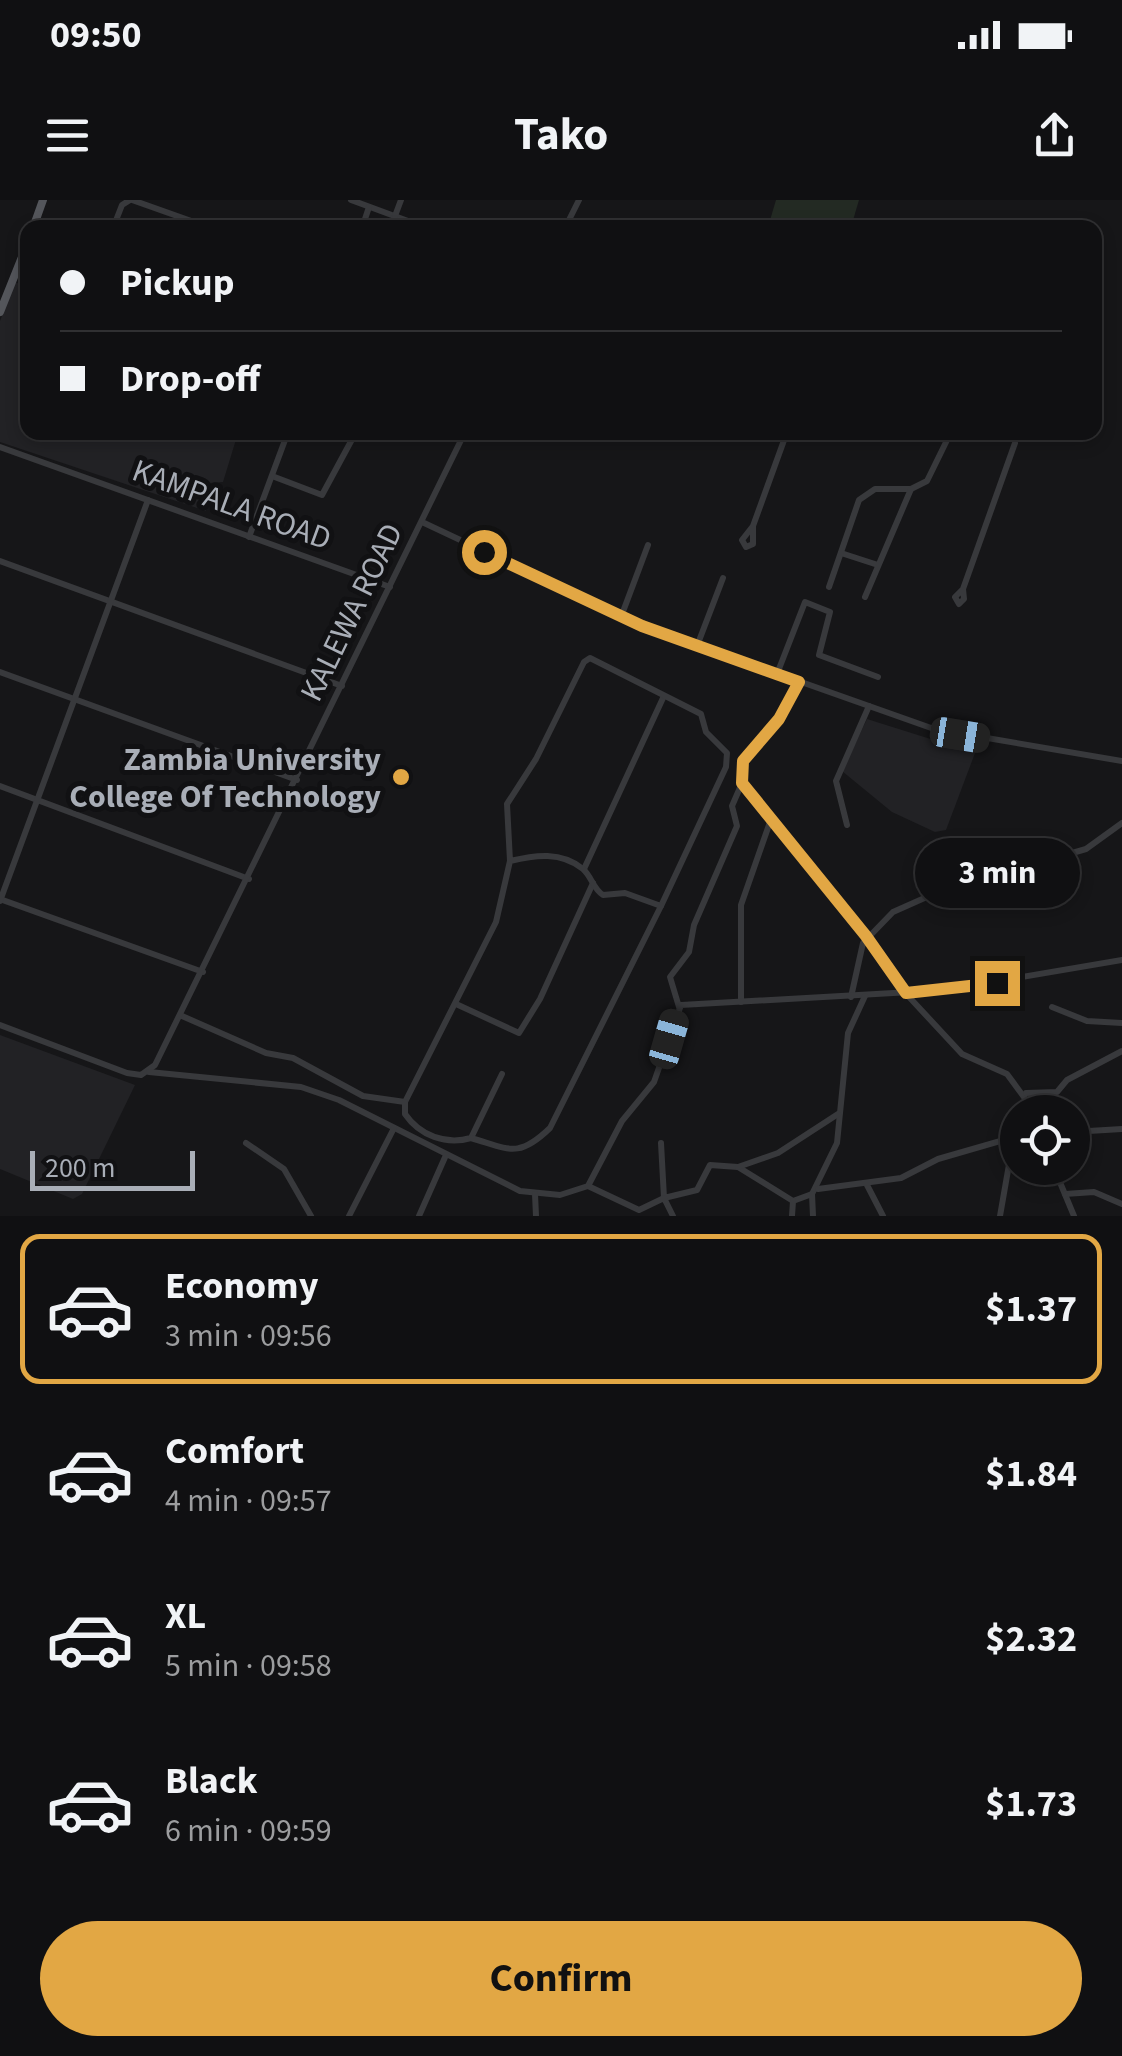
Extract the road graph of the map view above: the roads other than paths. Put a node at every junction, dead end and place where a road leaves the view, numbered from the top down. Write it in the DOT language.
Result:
graph roads {
  1 [pos="131,200"];
  2 [pos="351,200"];
  3 [pos="400,200"];
  4 [pos="370,207"];
  5 [pos="395,216"];
  6 [pos="116,220"];
  7 [pos="188,220"];
  8 [pos="365,220"];
  9 [pos="406,220"];
  10 [pos="20,262"];
  11 [pos="0,312"];
  12 [pos="285,440"];
  13 [pos="352,440"];
  14 [pos="461,440"];
  15 [pos="784,440"];
  16 [pos="948,440"];
  17 [pos="1015,443"];
  18 [pos="0,446"];
  19 [pos="272,476"];
  20 [pos="910,490"];
  21 [pos="148,500"];
  22 [pos="422,522"];
  23 [pos="753,526"];
  24 [pos="250,537"];
  25 [pos="648,544"];
  26 [pos="841,553"];
  27 [pos="0,561"];
  28 [pos="878,565"];
  29 [pos="723,578"];
  30 [pos="390,587"];
  31 [pos="829,587"];
  32 [pos="963,589"];
  33 [pos="865,597"];
  34 [pos="111,600"];
  35 [pos="622,617"];
  36 [pos="696,646"];
  37 [pos="0,672"];
  38 [pos="778,674"];
  39 [pos="878,677"];
  40 [pos="799,682"];
  41 [pos="342,686"];
  42 [pos="76,698"];
  43 [pos="663,698"];
  44 [pos="870,706"];
  45 [pos="1122,761"];
  46 [pos="297,780"];
  47 [pos="742,783"];
  48 [pos="0,786"];
  49 [pos="36,799"];
  50 [pos="770,822"];
  51 [pos="1122,822"];
  52 [pos="846,825"];
  53 [pos="510,861"];
  54 [pos="584,870"];
  55 [pos="249,878"];
  56 [pos="593,884"];
  57 [pos="0,900"];
  58 [pos="662,906"];
  59 [pos="866,936"];
  60 [pos="1122,960"];
  61 [pos="203,972"];
  62 [pos="906,993"];
  63 [pos="865,996"];
  64 [pos="851,997"];
  65 [pos="741,1002"];
  66 [pos="456,1004"];
  67 [pos="1052,1007"];
  68 [pos="678,1008"];
  69 [pos="182,1016"];
  70 [pos="1122,1023"];
  71 [pos="0,1025"];
  72 [pos="1122,1051"];
  73 [pos="145,1074"];
  74 [pos="502,1074"];
  75 [pos="1025,1093"];
  76 [pos="405,1102"];
  77 [pos="839,1113"];
  78 [pos="394,1128"];
  79 [pos="1122,1128"];
  80 [pos="1090,1131"];
  81 [pos="471,1138"];
  82 [pos="1000,1141"];
  83 [pos="661,1142"];
  84 [pos="246,1143"];
  85 [pos="446,1155"];
  86 [pos="738,1168"];
  87 [pos="1006,1185"];
  88 [pos="1061,1185"];
  89 [pos="588,1186"];
  90 [pos="867,1186"];
  91 [pos="815,1192"];
  92 [pos="535,1194"];
  93 [pos="1065,1194"];
  94 [pos="664,1198"];
  95 [pos="793,1201"];
  96 [pos="1122,1204"];
  97 [pos="311,1216"];
  98 [pos="349,1216"];
  99 [pos="419,1216"];
  100 [pos="536,1216"];
  101 [pos="673,1216"];
  102 [pos="792,1216"];
  103 [pos="813,1216"];
  104 [pos="883,1216"];
  105 [pos="1000,1216"];
  106 [pos="1074,1216"];
  1 -- 6 [label="street"];
  1 -- 7 [label="street"];
  2 -- 4 [label="street"];
  3 -- 5 [label="street"];
  4 -- 5 [label="street"];
  4 -- 8 [label="street"];
  5 -- 9 [label="street"];
  10 -- 11 [label="main road"];
  12 -- 19 [label="street"];
  13 -- 19 [label="street"];
  14 -- 22 [label="street, KALEWA ROAD"];
  15 -- 23 [label="street"];
  16 -- 20 [label="street"];
  17 -- 32 [label="street"];
  18 -- 21 [label="street, KAMPALA ROAD"];
  19 -- 24 [label="street"];
  20 -- 26 [label="street"];
  20 -- 28 [label="street"];
  21 -- 24 [label="street, KAMPALA ROAD"];
  21 -- 34 [label="street"];
  22 -- 30 [label="street, KALEWA ROAD"];
  22 -- 35 [label="street"];
  24 -- 30 [label="street, KAMPALA ROAD"];
  25 -- 35 [label="street"];
  26 -- 28 [label="street"];
  26 -- 31 [label="street"];
  27 -- 34 [label="street"];
  28 -- 33 [label="street"];
  29 -- 36 [label="street"];
  30 -- 41 [label="street, KALEWA ROAD"];
  34 -- 41 [label="street"];
  34 -- 42 [label="street"];
  35 -- 36 [label="street"];
  36 -- 38 [label="street"];
  37 -- 42 [label="street"];
  38 -- 39 [label="street"];
  38 -- 40 [label="street"];
  40 -- 44 [label="street"];
  40 -- 47 [label="street"];
  41 -- 46 [label="street, KALEWA ROAD"];
  42 -- 46 [label="street"];
  42 -- 49 [label="street"];
  43 -- 53 [label="street"];
  43 -- 54 [label="street"];
  43 -- 58 [label="street"];
  44 -- 45 [label="street"];
  44 -- 52 [label="street"];
  46 -- 55 [label="street, KALEWA ROAD"];
  47 -- 50 [label="street"];
  47 -- 68 [label="street"];
  48 -- 49 [label="street"];
  49 -- 55 [label="street"];
  49 -- 57 [label="street"];
  50 -- 59 [label="street"];
  50 -- 65 [label="street"];
  51 -- 59 [label="street"];
  53 -- 54 [label="street"];
  53 -- 66 [label="street"];
  54 -- 56 [label="street"];
  55 -- 61 [label="street, KALEWA ROAD"];
  56 -- 58 [label="street"];
  56 -- 66 [label="street"];
  57 -- 61 [label="street"];
  58 -- 81 [label="street"];
  59 -- 62 [label="street"];
  59 -- 64 [label="street"];
  60 -- 62 [label="street"];
  61 -- 69 [label="street, KALEWA ROAD"];
  62 -- 63 [label="street"];
  62 -- 75 [label="street"];
  63 -- 64 [label="street"];
  63 -- 77 [label="street"];
  64 -- 65 [label="street"];
  65 -- 68 [label="street"];
  66 -- 76 [label="street"];
  67 -- 70 [label="street"];
  68 -- 89 [label="street"];
  69 -- 73 [label="street, KALEWA ROAD"];
  69 -- 76 [label="street"];
  71 -- 73 [label="street"];
  72 -- 75 [label="street"];
  73 -- 78 [label="street"];
  74 -- 81 [label="street"];
  76 -- 81 [label="street"];
  77 -- 86 [label="street"];
  77 -- 91 [label="street"];
  78 -- 85 [label="street"];
  78 -- 98 [label="street"];
  79 -- 80 [label="street"];
  82 -- 90 [label="street"];
  83 -- 94 [label="street"];
  84 -- 97 [label="street"];
  85 -- 92 [label="street"];
  85 -- 99 [label="street"];
  86 -- 94 [label="street"];
  86 -- 95 [label="street"];
  87 -- 105 [label="street"];
  88 -- 93 [label="street"];
  89 -- 92 [label="street"];
  89 -- 94 [label="street"];
  90 -- 91 [label="street"];
  90 -- 104 [label="street"];
  91 -- 95 [label="street"];
  91 -- 103 [label="street"];
  92 -- 100 [label="street"];
  93 -- 96 [label="street"];
  93 -- 106 [label="street"];
  94 -- 101 [label="street"];
  95 -- 102 [label="street"];
}
